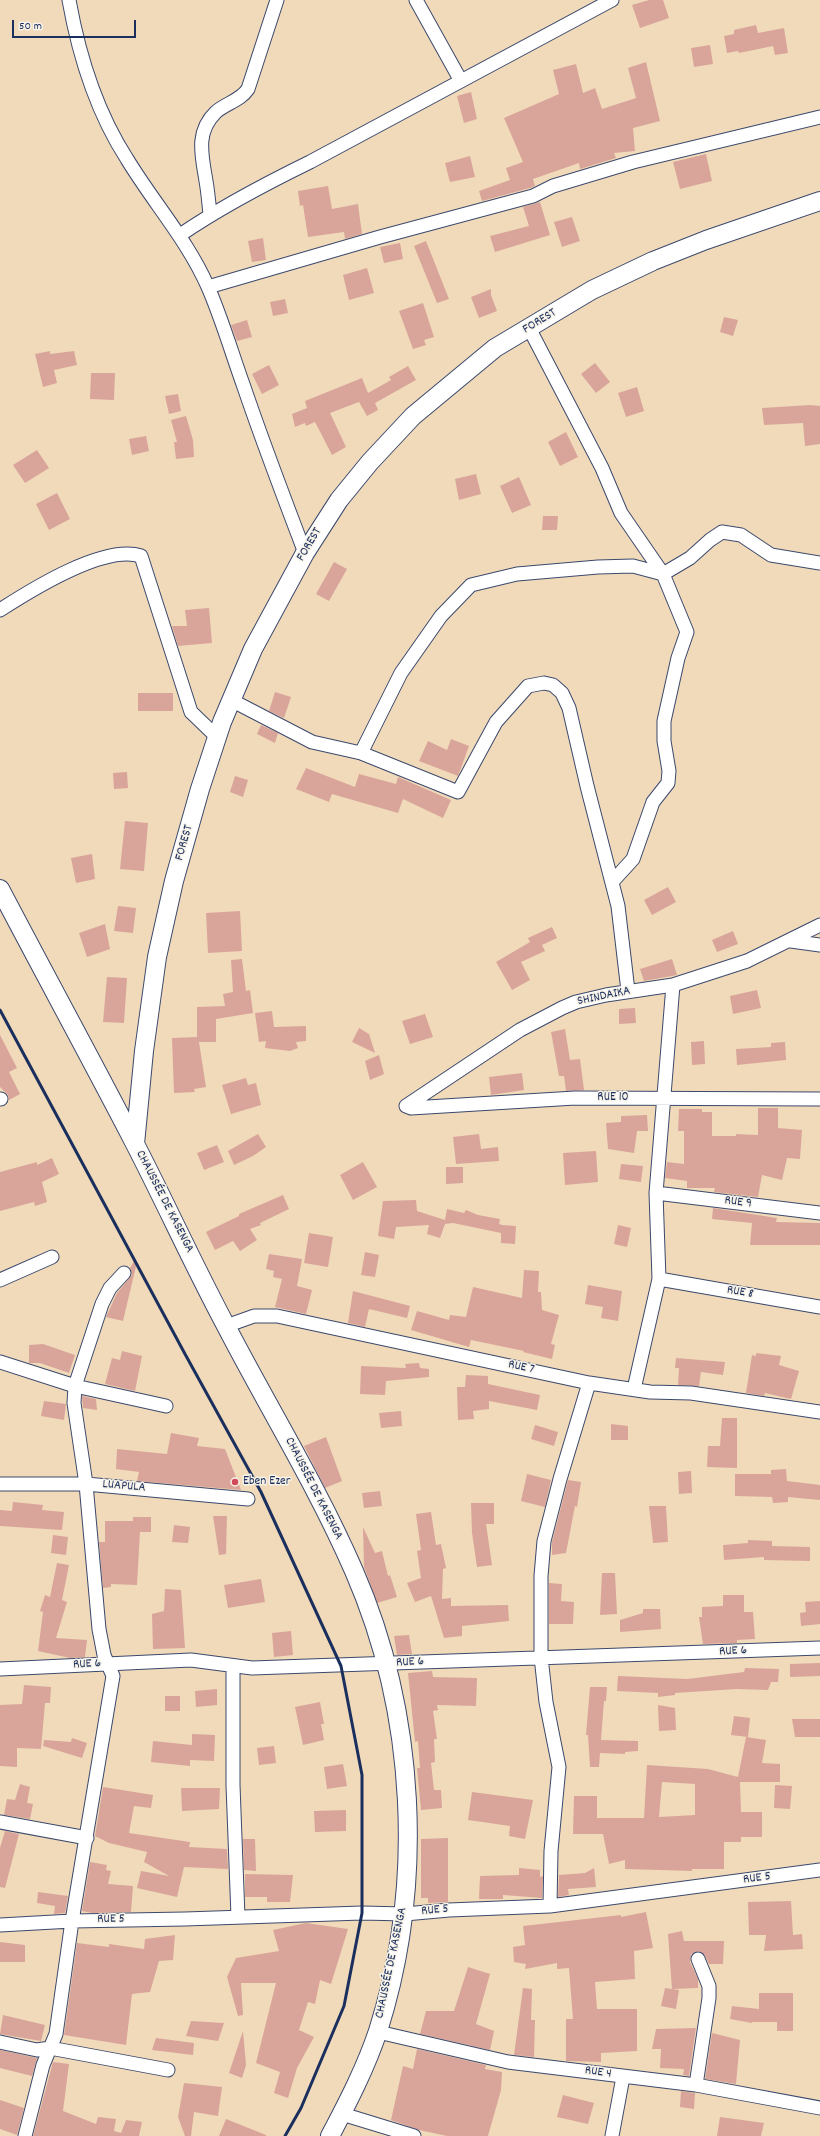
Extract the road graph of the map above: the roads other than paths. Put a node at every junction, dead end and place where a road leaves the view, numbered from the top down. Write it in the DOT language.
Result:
graph roads {
  1 [pos="69,0"];
  2 [pos="277,0"];
  3 [pos="416,0"];
  4 [pos="612,0"];
  5 [pos="461,80"];
  6 [pos="820,117"];
  7 [pos="820,201"];
  8 [pos="210,215"];
  9 [pos="180,235"];
  10 [pos="208,287"];
  11 [pos="529,328"];
  12 [pos="305,553"];
  13 [pos="820,563"];
  14 [pos="663,574"];
  15 [pos="0,610"];
  16 [pos="231,700"];
  17 [pos="217,737"];
  18 [pos="361,752"];
  19 [pos="612,882"];
  20 [pos="0,889"];
  21 [pos="820,925"];
  22 [pos="791,941"];
  23 [pos="820,945"];
  24 [pos="673,985"];
  25 [pos="628,991"];
  26 [pos="663,1098"];
  27 [pos="820,1099"];
  28 [pos="406,1107"];
  29 [pos="135,1144"];
  30 [pos="656,1193"];
  31 [pos="820,1213"];
  32 [pos="52,1257"];
  33 [pos="124,1273"];
  34 [pos="659,1279"];
  35 [pos="0,1280"];
  36 [pos="820,1307"];
  37 [pos="226,1326"];
  38 [pos="0,1362"];
  39 [pos="589,1383"];
  40 [pos="76,1386"];
  41 [pos="634,1389"];
  42 [pos="166,1406"];
  43 [pos="820,1412"];
  44 [pos="0,1484"];
  45 [pos="86,1484"];
  46 [pos="248,1499"];
  47 [pos="820,1648"];
  48 [pos="541,1657"];
  49 [pos="108,1664"];
  50 [pos="387,1664"];
  51 [pos="234,1667"];
  52 [pos="0,1669"];
  53 [pos="0,1822"];
  54 [pos="86,1838"];
  55 [pos="820,1870"];
  56 [pos="550,1906"];
  57 [pos="404,1914"];
  58 [pos="238,1917"];
  59 [pos="72,1921"];
  60 [pos="0,1925"];
  61 [pos="698,1959"];
  62 [pos="378,2032"];
  63 [pos="0,2042"];
  64 [pos="50,2048"];
  65 [pos="168,2070"];
  66 [pos="623,2077"];
  67 [pos="696,2084"];
  68 [pos="820,2108"];
  69 [pos="342,2114"];
  70 [pos="25,2136"];
  71 [pos="330,2136"];
  72 [pos="414,2136"];
  73 [pos="612,2136"];
  1 -- 9 [label="street"];
  2 -- 8 [label="street"];
  3 -- 5 [label="street"];
  4 -- 5 [label="street"];
  5 -- 8 [label="street"];
  6 -- 10 [label="street"];
  7 -- 11 [label="main road, FOREST"];
  8 -- 9 [label="street"];
  9 -- 10 [label="street"];
  10 -- 12 [label="street"];
  11 -- 12 [label="main road, FOREST"];
  11 -- 14 [label="street"];
  12 -- 16 [label="main road, FOREST"];
  13 -- 14 [label="street"];
  14 -- 18 [label="street"];
  14 -- 19 [label="street"];
  15 -- 17 [label="street"];
  16 -- 17 [label="main road, FOREST"];
  16 -- 18 [label="street"];
  17 -- 29 [label="main road, FOREST"];
  18 -- 19 [label="street"];
  19 -- 25 [label="street"];
  20 -- 29 [label="main road, CHAUSSÉE DE KASENGA"];
  21 -- 22 [label="street, SHINDAIKA"];
  22 -- 23 [label="street"];
  22 -- 24 [label="street, SHINDAIKA"];
  24 -- 25 [label="street, SHINDAIKA"];
  24 -- 26 [label="street"];
  25 -- 28 [label="street, SHINDAIKA"];
  26 -- 27 [label="street, RUE 10"];
  26 -- 28 [label="street, RUE 10"];
  26 -- 30 [label="street"];
  29 -- 37 [label="main road, CHAUSSÉE DE KASENGA"];
  30 -- 31 [label="street, RUE 9"];
  30 -- 34 [label="street"];
  32 -- 35 [label="street"];
  33 -- 40 [label="street"];
  34 -- 36 [label="street, RUE 8"];
  34 -- 41 [label="street"];
  37 -- 39 [label="street, RUE 7"];
  37 -- 50 [label="main road, CHAUSSÉE DE KASENGA"];
  38 -- 40 [label="street"];
  39 -- 41 [label="street, RUE 7"];
  39 -- 48 [label="street"];
  40 -- 42 [label="street"];
  40 -- 45 [label="street"];
  41 -- 43 [label="street, RUE 7"];
  44 -- 45 [label="street, LUAPULA"];
  45 -- 46 [label="street, LUAPULA"];
  45 -- 49 [label="street"];
  47 -- 48 [label="street, RUE 6"];
  48 -- 50 [label="street, RUE 6"];
  48 -- 56 [label="street"];
  49 -- 51 [label="street, RUE 6"];
  49 -- 52 [label="street, RUE 6"];
  49 -- 54 [label="street"];
  50 -- 51 [label="street, RUE 6"];
  50 -- 57 [label="main road, CHAUSSÉE DE KASENGA"];
  51 -- 58 [label="street"];
  53 -- 54 [label="street"];
  54 -- 59 [label="street"];
  55 -- 56 [label="street, RUE 5"];
  56 -- 57 [label="street, RUE 5"];
  57 -- 58 [label="street, RUE 5"];
  57 -- 62 [label="main road, CHAUSSÉE DE KASENGA"];
  58 -- 59 [label="street, RUE 5"];
  59 -- 60 [label="street, RUE 5"];
  59 -- 64 [label="street"];
  61 -- 67 [label="street"];
  62 -- 66 [label="street, RUE 4"];
  62 -- 69 [label="main road, CHAUSSÉE DE KASENGA"];
  63 -- 64 [label="street"];
  64 -- 65 [label="street"];
  64 -- 70 [label="street"];
  66 -- 67 [label="street, RUE 4"];
  66 -- 73 [label="street"];
  67 -- 68 [label="street, RUE 4"];
  69 -- 71 [label="main road, CHAUSSÉE DE KASENGA"];
  69 -- 72 [label="street"];
}
